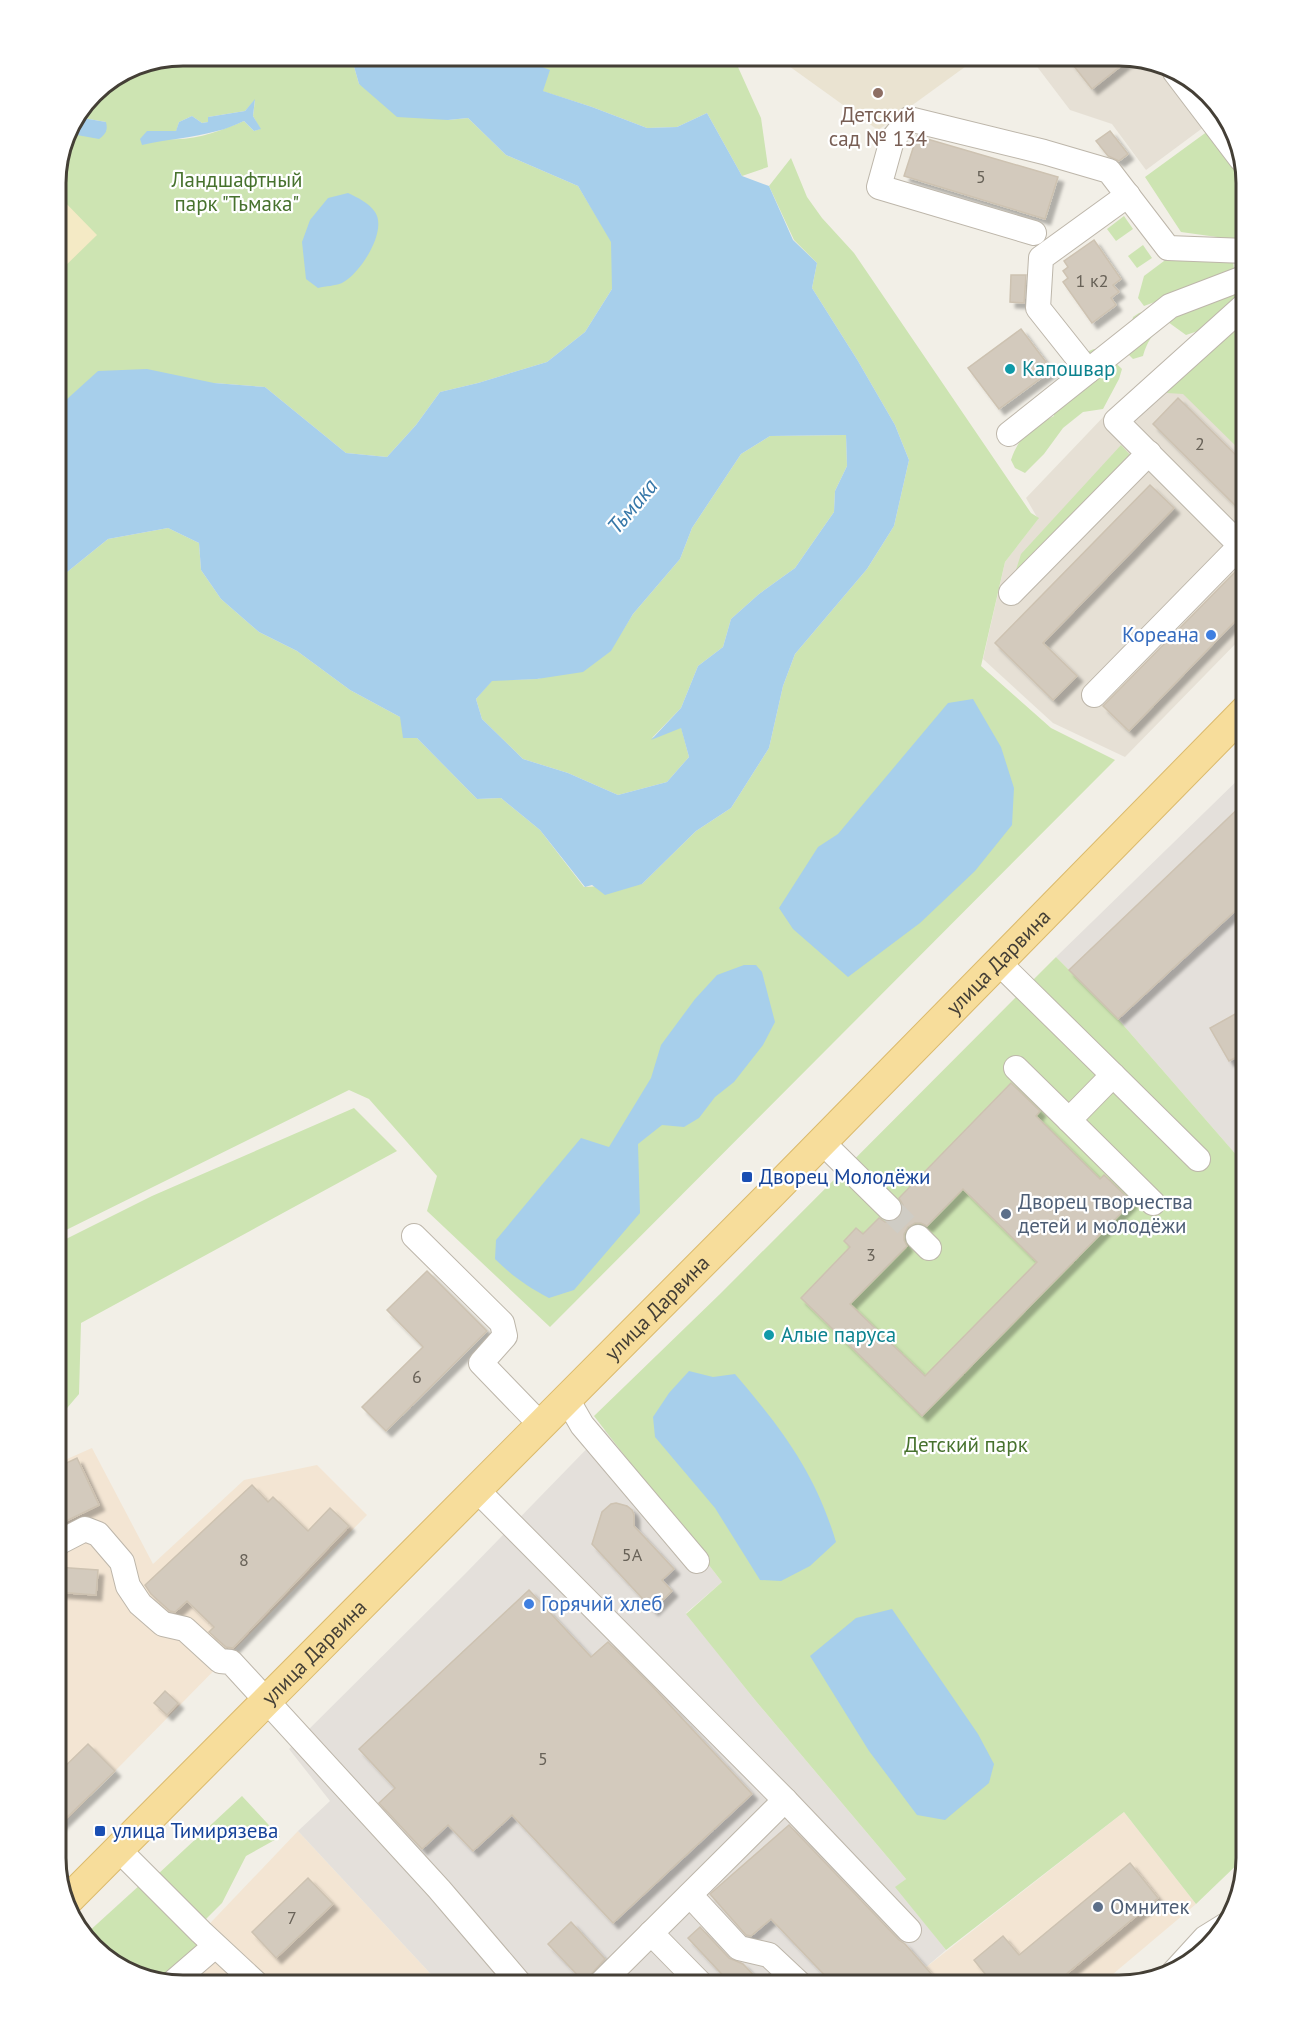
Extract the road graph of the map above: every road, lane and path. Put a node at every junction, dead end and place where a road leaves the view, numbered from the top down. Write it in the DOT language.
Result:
graph roads {
  1 [pos="1188,89"];
  2 [pos="1229,143"];
  3 [pos="1128,195"];
  4 [pos="1034,233"];
  5 [pos="1236,251"];
  6 [pos="1236,281"];
  7 [pos="1236,313"];
  8 [pos="1088,371"];
  9 [pos="1009,434"];
  10 [pos="1149,453"];
  11 [pos="1236,540"];
  12 [pos="1236,556"];
  13 [pos="1011,593"];
  14 [pos="1094,695"];
  15 [pos="1236,720"];
  16 [pos="998,962"];
  17 [pos="1016,1068"];
  18 [pos="1113,1075"];
  19 [pos="1069,1120"];
  20 [pos="822,1142"];
  21 [pos="1198,1159"];
  22 [pos="1154,1203"];
  23 [pos="889,1208"];
  24 [pos="414,1236"];
  25 [pos="567,1399"];
  26 [pos="541,1425"];
  27 [pos="476,1489"];
  28 [pos="66,1539"];
  29 [pos="697,1561"];
  30 [pos="266,1700"];
  31 [pos="785,1800"];
  32 [pos="118,1849"];
  33 [pos="690,1895"];
  34 [pos="72,1896"];
  35 [pos="909,1930"];
  36 [pos="651,1933"];
  37 [pos="215,1946"];
  38 [pos="181,1975"];
  39 [pos="247,1975"];
  40 [pos="512,1975"];
  41 [pos="609,1975"];
  42 [pos="692,1975"];
  43 [pos="791,1975"];
  1 -- 2 [label="lane"];
  3 -- 4 [label="lane"];
  3 -- 5 [label="lane"];
  3 -- 8 [label="lane"];
  6 -- 8 [label="lane"];
  7 -- 10 [label="lane"];
  8 -- 9 [label="lane"];
  10 -- 11 [label="lane"];
  10 -- 13 [label="lane"];
  12 -- 14 [label="lane"];
  15 -- 16 [label="main road, улица Дарвина"];
  16 -- 18 [label="lane"];
  16 -- 20 [label="main road, улица Дарвина"];
  17 -- 19 [label="lane"];
  18 -- 19 [label="lane"];
  18 -- 21 [label="lane"];
  19 -- 22 [label="lane"];
  20 -- 23 [label="lane"];
  20 -- 25 [label="main road, улица Дарвина"];
  24 -- 26 [label="lane"];
  25 -- 26 [label="main road, улица Дарвина"];
  25 -- 29 [label="lane"];
  26 -- 27 [label="main road, улица Дарвина"];
  27 -- 30 [label="main road, улица Дарвина"];
  27 -- 31 [label="lane"];
  28 -- 30 [label="lane"];
  30 -- 32 [label="main road, улица Дарвина"];
  30 -- 40 [label="lane"];
  31 -- 33 [label="lane"];
  31 -- 35 [label="lane"];
  32 -- 34 [label="main road, улица Дарвина"];
  32 -- 37 [label="lane"];
  33 -- 36 [label="lane"];
  33 -- 43 [label="lane"];
  36 -- 41 [label="lane"];
  36 -- 42 [label="lane"];
  37 -- 38 [label="lane"];
  37 -- 39 [label="lane"];
}
